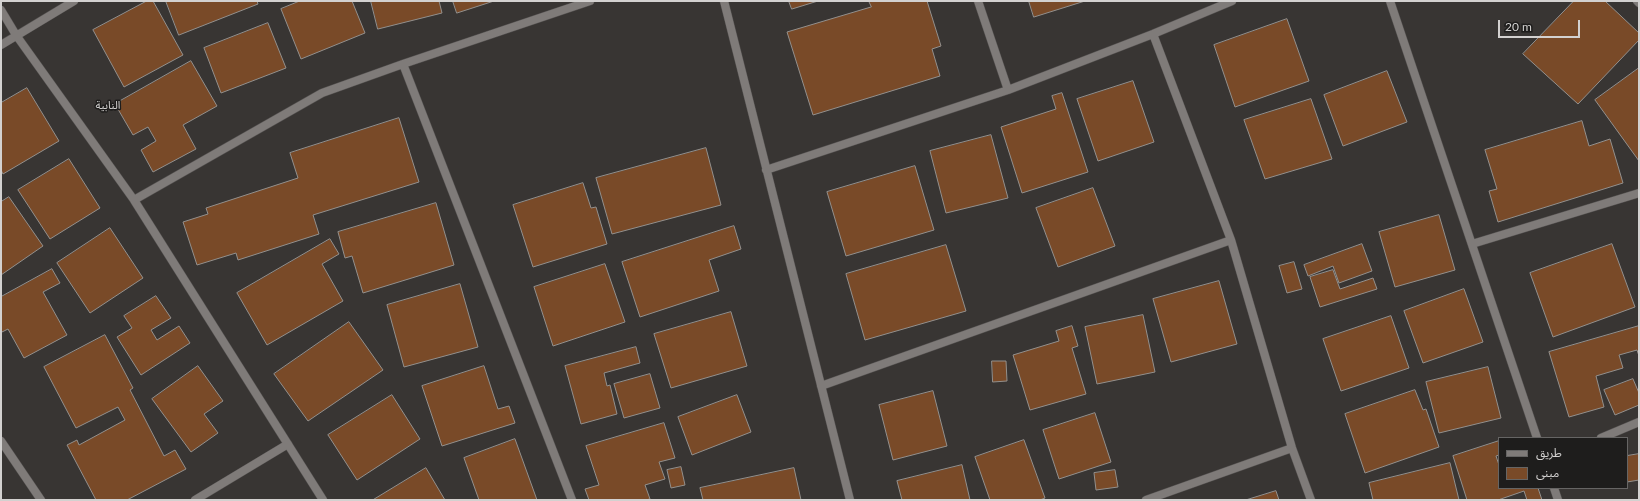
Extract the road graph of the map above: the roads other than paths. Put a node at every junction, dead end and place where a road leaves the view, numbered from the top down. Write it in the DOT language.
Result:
graph roads {
  1 [pos="74,1"];
  2 [pos="590,1"];
  3 [pos="724,1"];
  4 [pos="978,1"];
  5 [pos="1232,1"];
  6 [pos="1390,1"];
  7 [pos="1637,1"];
  8 [pos="1639,3"];
  9 [pos="1,10"];
  10 [pos="1153,34"];
  11 [pos="16,36"];
  12 [pos="1,45"];
  13 [pos="403,64"];
  14 [pos="1008,90"];
  15 [pos="766,170"];
  16 [pos="1639,193"];
  17 [pos="134,200"];
  18 [pos="1231,240"];
  19 [pos="1472,244"];
  20 [pos="821,386"];
  21 [pos="1639,422"];
  22 [pos="1537,437"];
  23 [pos="1603,437"];
  24 [pos="1,442"];
  25 [pos="288,444"];
  26 [pos="1292,448"];
  27 [pos="1554,489"];
  28 [pos="40,500"];
  29 [pos="195,500"];
  30 [pos="323,500"];
  31 [pos="572,500"];
  32 [pos="850,500"];
  33 [pos="1146,500"];
  34 [pos="1310,500"];
  35 [pos="1558,500"];
  1 -- 11 [label="street"];
  2 -- 13 [label="street"];
  3 -- 15 [label="street"];
  4 -- 14 [label="street"];
  5 -- 10 [label="street"];
  6 -- 19 [label="street"];
  7 -- 8 [label="street"];
  9 -- 11 [label="street"];
  10 -- 14 [label="street"];
  10 -- 18 [label="street"];
  11 -- 12 [label="street"];
  11 -- 17 [label="street"];
  13 -- 17 [label="street"];
  13 -- 31 [label="street"];
  14 -- 15 [label="street"];
  15 -- 20 [label="street"];
  16 -- 19 [label="street"];
  17 -- 25 [label="street"];
  18 -- 20 [label="street"];
  18 -- 26 [label="street"];
  19 -- 22 [label="street"];
  20 -- 32 [label="street"];
  21 -- 23 [label="street"];
  24 -- 28 [label="street"];
  25 -- 29 [label="street"];
  25 -- 30 [label="street"];
  26 -- 33 [label="street"];
  26 -- 34 [label="street"];
  27 -- 35 [label="street"];
}
